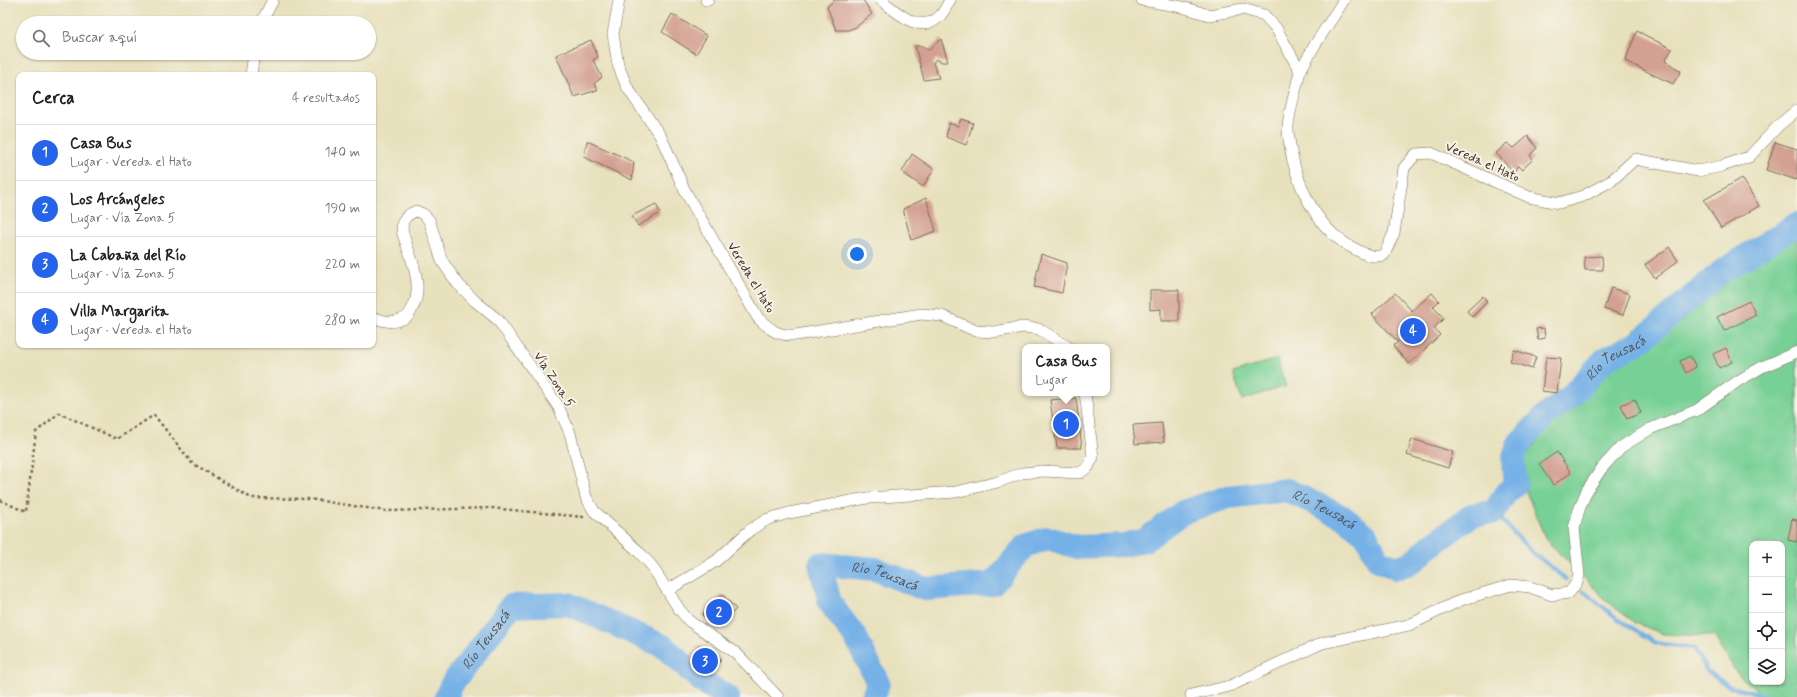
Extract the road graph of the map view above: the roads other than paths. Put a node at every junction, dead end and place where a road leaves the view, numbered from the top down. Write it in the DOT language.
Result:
graph roads {
  1 [pos="273,0"];
  2 [pos="619,0"];
  3 [pos="881,0"];
  4 [pos="950,0"];
  5 [pos="1142,0"];
  6 [pos="1344,0"];
  7 [pos="265,16"];
  8 [pos="253,60"];
  9 [pos="1300,71"];
  10 [pos="251,72"];
  11 [pos="1797,110"];
  12 [pos="376,318"];
  13 [pos="1063,344"];
  14 [pos="1797,352"];
  15 [pos="1085,396"];
  16 [pos="668,590"];
  17 [pos="1191,695"];
  18 [pos="778,697"];
  1 -- 7 [label="street"];
  2 -- 13 [label="street, Vereda el Hato"];
  3 -- 4 [label="street"];
  5 -- 9 [label="street"];
  6 -- 9 [label="street, Vereda el Hato"];
  8 -- 10 [label="street"];
  9 -- 11 [label="street, Vereda el Hato"];
  12 -- 16 [label="street, Vía Zona 5"];
  14 -- 17 [label="street"];
  15 -- 16 [label="street"];
  16 -- 18 [label="street, Vía Zona 5"];
}
